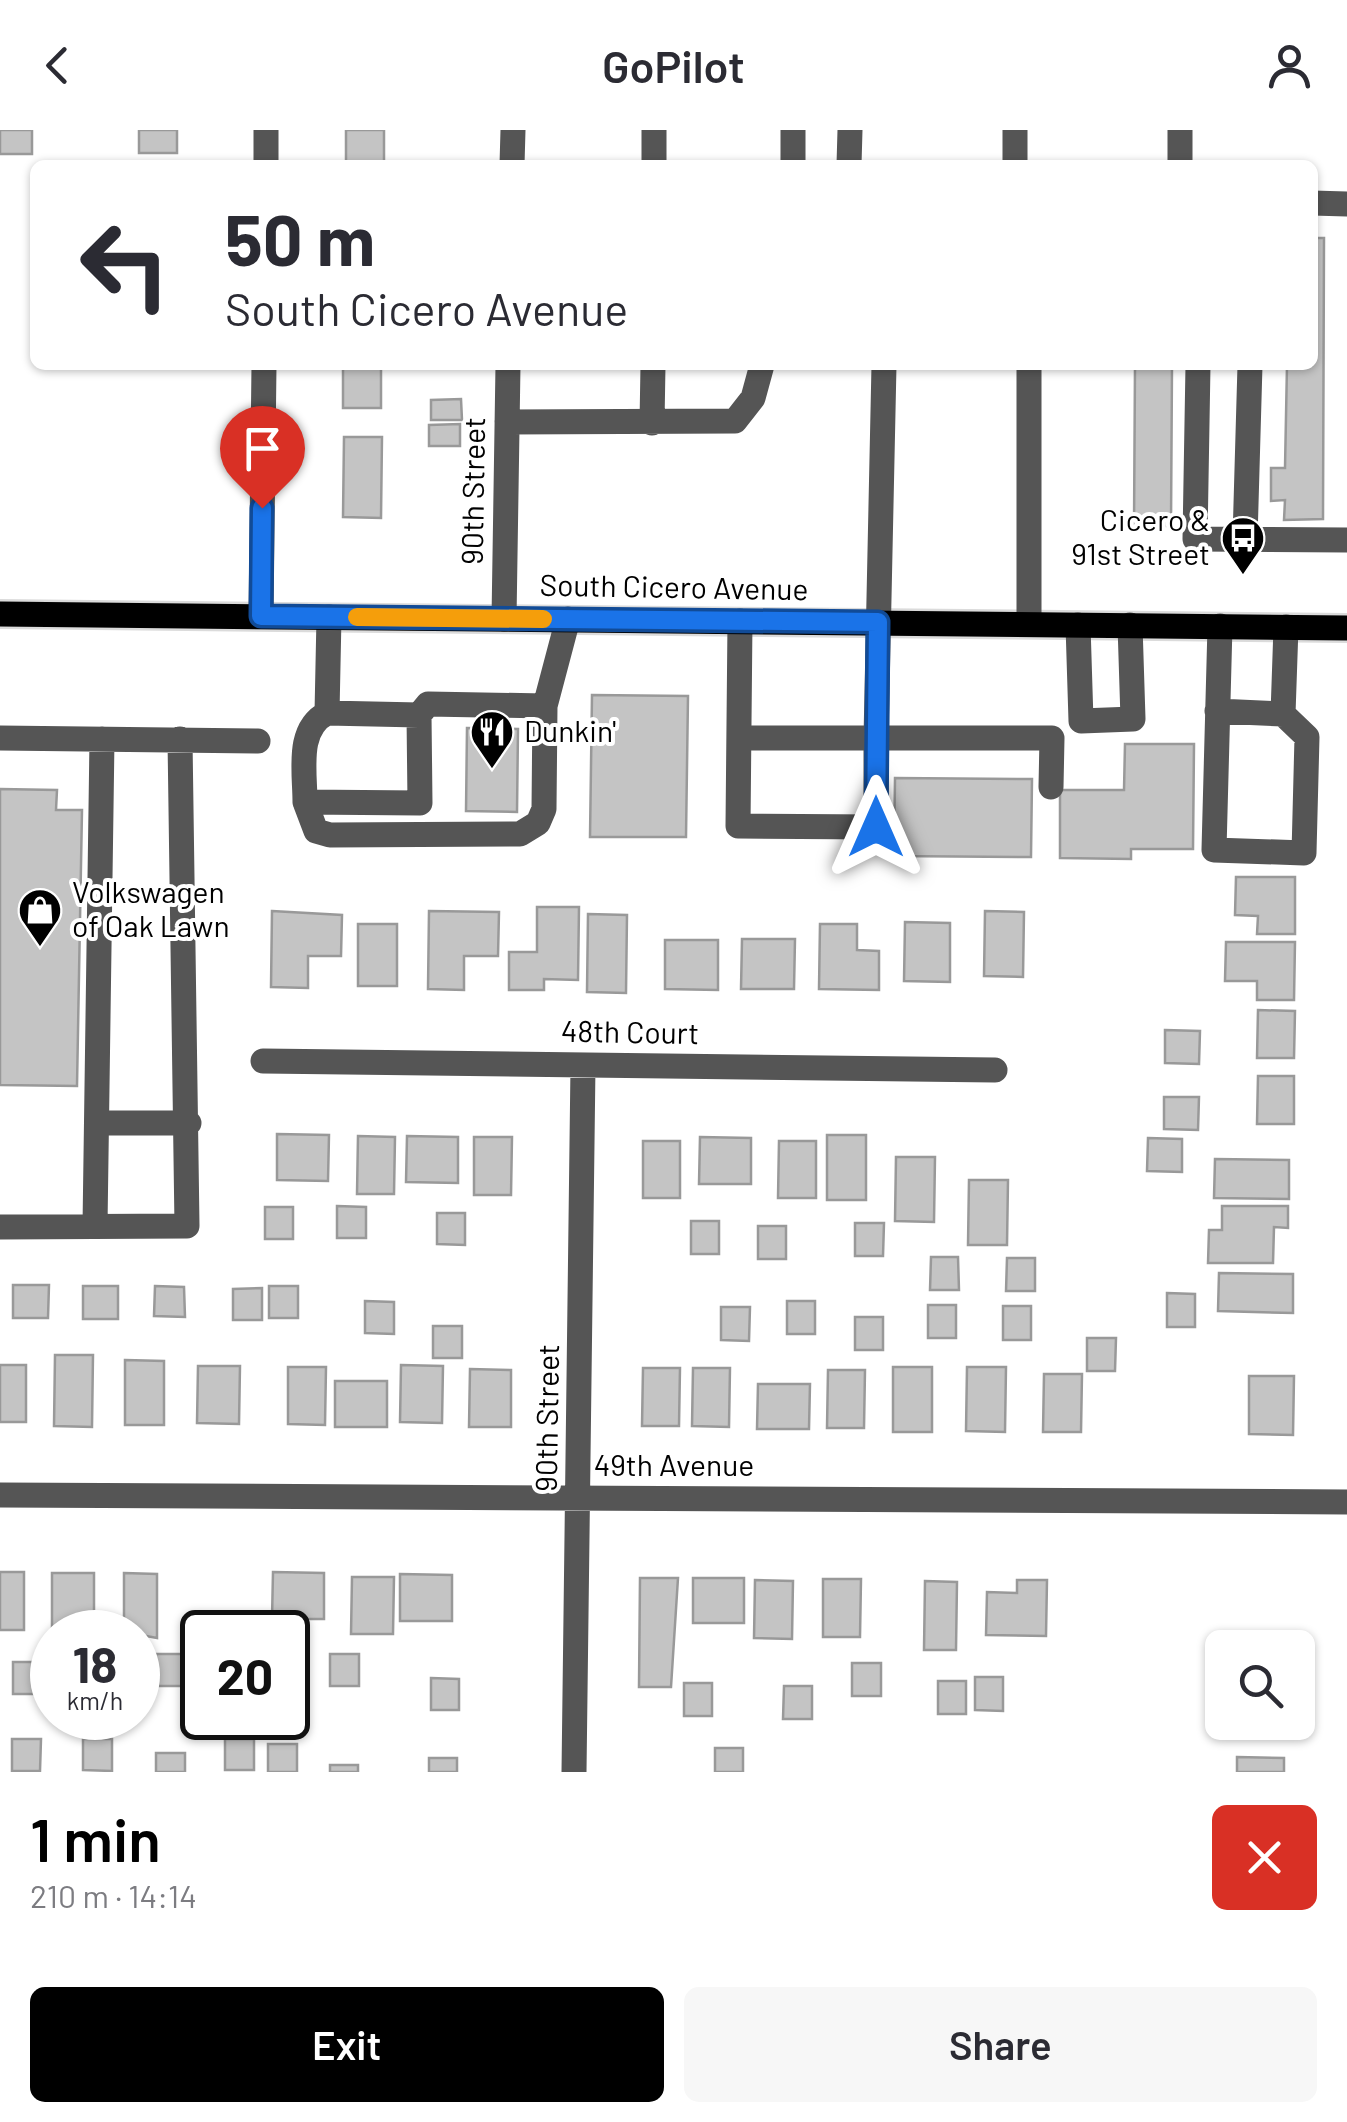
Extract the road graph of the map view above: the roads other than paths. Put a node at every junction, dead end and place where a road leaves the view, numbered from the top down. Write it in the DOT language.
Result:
graph roads {
  1 [pos="266,130"];
  2 [pos="513,130"];
  3 [pos="654,130"];
  4 [pos="793,130"];
  5 [pos="850,130"];
  6 [pos="1015,130"];
  7 [pos="1180,130"];
  8 [pos="266,160"];
  9 [pos="512,160"];
  10 [pos="654,160"];
  11 [pos="792,160"];
  12 [pos="849,160"];
  13 [pos="1015,160"];
  14 [pos="1180,160"];
  15 [pos="1318,203"];
  16 [pos="1347,204"];
  17 [pos="264,370"];
  18 [pos="508,370"];
  19 [pos="653,370"];
  20 [pos="761,370"];
  21 [pos="884,370"];
  22 [pos="1029,370"];
  23 [pos="1198,370"];
  24 [pos="1250,370"];
  25 [pos="508,422"];
  26 [pos="652,424"];
  27 [pos="1245,540"];
  28 [pos="1347,540"];
  29 [pos="0,614"];
  30 [pos="261,616"];
  31 [pos="329,617"];
  32 [pos="504,618"];
  33 [pos="568,619"];
  34 [pos="740,621"];
  35 [pos="878,622"];
  36 [pos="1029,624"];
  37 [pos="1078,624"];
  38 [pos="1130,624"];
  39 [pos="1220,626"];
  40 [pos="1286,627"];
  41 [pos="1347,628"];
  42 [pos="545,706"];
  43 [pos="1218,711"];
  44 [pos="327,714"];
  45 [pos="419,715"];
  46 [pos="1288,718"];
  47 [pos="0,738"];
  48 [pos="739,738"];
  49 [pos="876,738"];
  50 [pos="102,739"];
  51 [pos="180,739"];
  52 [pos="258,741"];
  53 [pos="1051,787"];
  54 [pos="305,802"];
  55 [pos="263,1061"];
  56 [pos="583,1065"];
  57 [pos="996,1070"];
  58 [pos="98,1122"];
  59 [pos="189,1123"];
  60 [pos="0,1226"];
  61 [pos="96,1226"];
  62 [pos="0,1495"];
  63 [pos="580,1498"];
  64 [pos="1347,1502"];
  65 [pos="574,1772"];
  1 -- 8 [label="street"];
  2 -- 9 [label="street"];
  3 -- 10 [label="street"];
  4 -- 11 [label="street"];
  5 -- 12 [label="street"];
  6 -- 13 [label="street"];
  7 -- 14 [label="street"];
  15 -- 16 [label="street"];
  17 -- 30 [label="street"];
  18 -- 25 [label="street, 90th Street"];
  19 -- 26 [label="street"];
  20 -- 26 [label="street"];
  21 -- 35 [label="street"];
  22 -- 36 [label="street"];
  23 -- 27 [label="street"];
  24 -- 27 [label="street"];
  25 -- 26 [label="street"];
  25 -- 32 [label="street, 90th Street"];
  27 -- 28 [label="street"];
  29 -- 30 [label="main road, South Cicero Avenue"];
  30 -- 31 [label="main road, South Cicero Avenue"];
  31 -- 32 [label="main road, South Cicero Avenue"];
  31 -- 44 [label="street"];
  32 -- 33 [label="main road, South Cicero Avenue"];
  33 -- 34 [label="main road, South Cicero Avenue"];
  33 -- 42 [label="street"];
  34 -- 35 [label="main road, South Cicero Avenue"];
  34 -- 48 [label="street"];
  35 -- 36 [label="main road, South Cicero Avenue"];
  35 -- 49 [label="street"];
  36 -- 37 [label="main road, South Cicero Avenue"];
  37 -- 38 [label="main road, South Cicero Avenue"];
  37 -- 38 [label="street"];
  38 -- 39 [label="main road, South Cicero Avenue"];
  39 -- 40 [label="main road, South Cicero Avenue"];
  39 -- 43 [label="street"];
  40 -- 41 [label="main road, South Cicero Avenue"];
  40 -- 46 [label="street"];
  42 -- 45 [label="street"];
  42 -- 54 [label="street"];
  43 -- 46 [label="street"];
  43 -- 46 [label="street"];
  44 -- 45 [label="street"];
  44 -- 54 [label="street"];
  45 -- 54 [label="street"];
  47 -- 50 [label="street"];
  48 -- 49 [label="street"];
  48 -- 49 [label="street"];
  49 -- 53 [label="street"];
  50 -- 51 [label="street"];
  50 -- 58 [label="street"];
  51 -- 52 [label="street"];
  51 -- 59 [label="street"];
  55 -- 56 [label="street, 48th Court"];
  56 -- 57 [label="street, 48th Court"];
  56 -- 63 [label="street, 90th Street"];
  58 -- 59 [label="street"];
  58 -- 61 [label="street"];
  59 -- 61 [label="street"];
  60 -- 61 [label="street"];
  62 -- 63 [label="street, 49th Avenue"];
  63 -- 64 [label="street, 49th Avenue"];
  63 -- 65 [label="street, 90th Street"];
}
